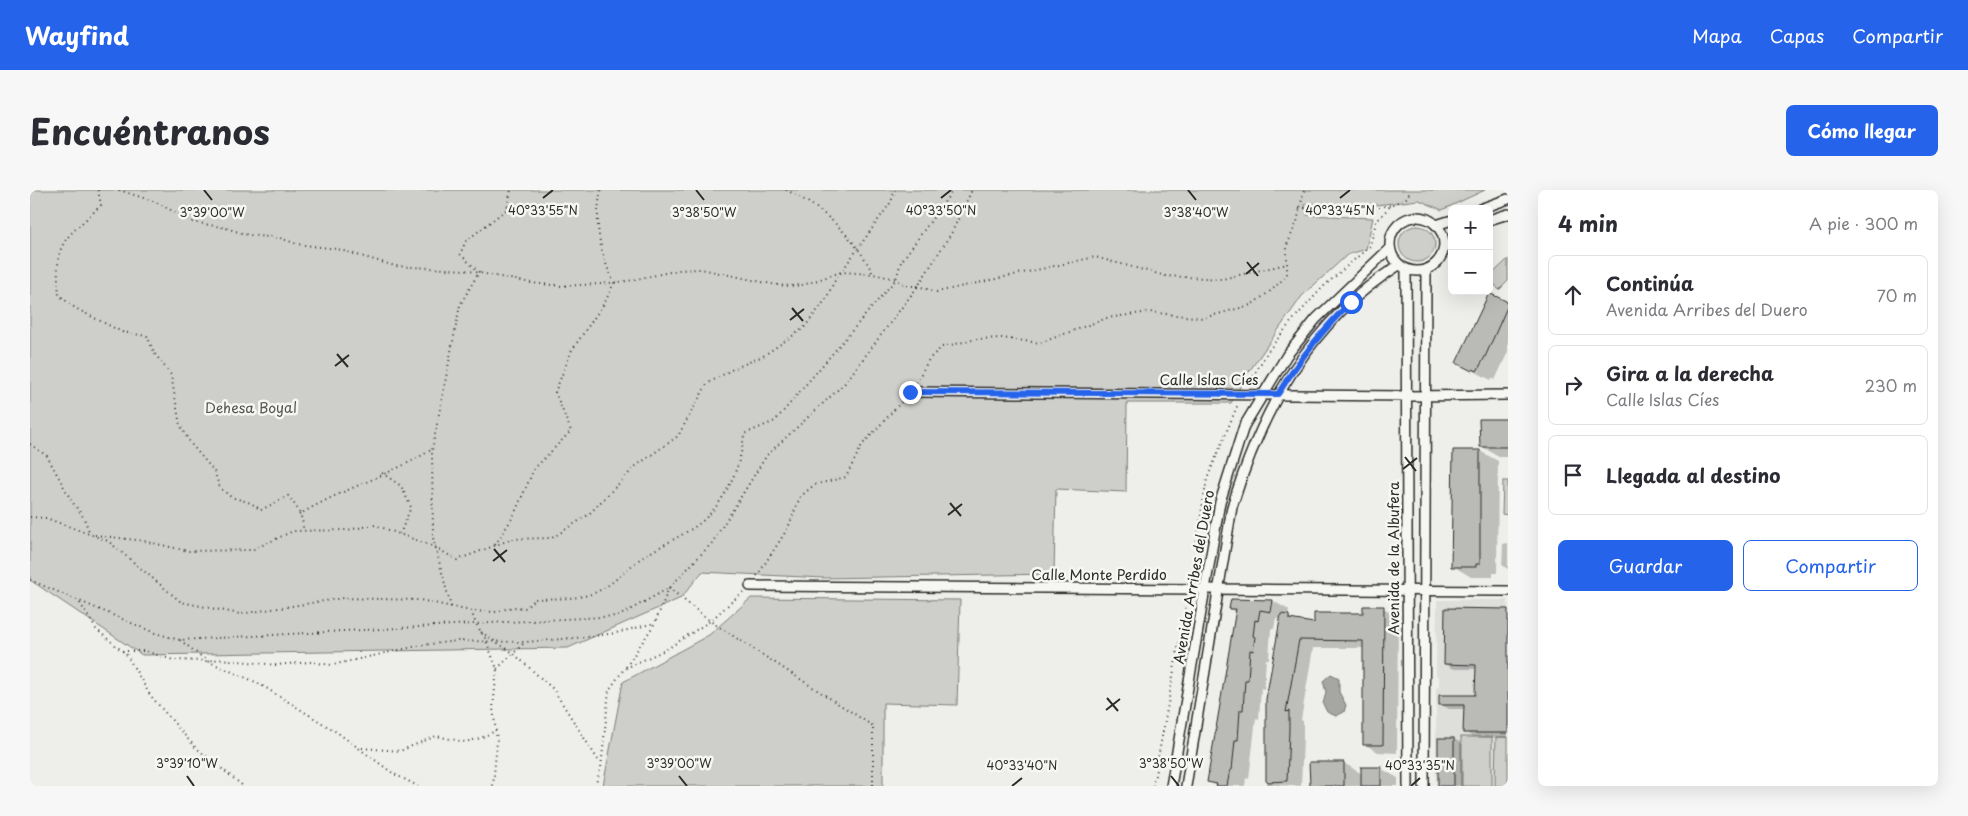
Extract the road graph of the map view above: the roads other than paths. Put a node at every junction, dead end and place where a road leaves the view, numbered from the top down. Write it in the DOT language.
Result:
graph roads {
  1 [pos="1508,199"];
  2 [pos="1491,205"];
  3 [pos="1508,214"];
  4 [pos="1493,219"];
  5 [pos="1448,221"];
  6 [pos="1436,225"];
  7 [pos="1447,236"];
  8 [pos="1390,248"];
  9 [pos="1402,267"];
  10 [pos="1426,270"];
  11 [pos="910,392"];
  12 [pos="1261,394"];
  13 [pos="1278,394"];
  14 [pos="1427,395"];
  15 [pos="1508,395"];
  16 [pos="1408,396"];
  17 [pos="750,586"];
  18 [pos="1204,590"];
  19 [pos="1218,590"];
  20 [pos="1408,591"];
  21 [pos="1426,591"];
  22 [pos="1508,591"];
  23 [pos="1171,786"];
  24 [pos="1186,786"];
  25 [pos="1408,786"];
  26 [pos="1424,786"];
  1 -- 2 [label="street"];
  3 -- 4 [label="street"];
  5 -- 6 [label="street"];
  6 -- 7 [label="street"];
  6 -- 8 [label="street"];
  7 -- 10 [label="street"];
  8 -- 9 [label="street"];
  8 -- 12 [label="street, Avenida Arribes del Duero"];
  9 -- 10 [label="street"];
  9 -- 13 [label="street, Avenida Arribes del Duero"];
  9 -- 16 [label="street, Avenida de la Albufera"];
  10 -- 14 [label="street"];
  11 -- 12 [label="street, Calle Islas Cíes"];
  12 -- 13 [label="street, Calle Islas Cíes"];
  12 -- 18 [label="street, Avenida Arribes del Duero"];
  13 -- 16 [label="street, Calle Islas Cíes"];
  13 -- 19 [label="street, Avenida Arribes del Duero"];
  14 -- 15 [label="street, Calle Islas Cíes"];
  14 -- 16 [label="street, Calle Islas Cíes"];
  14 -- 21 [label="street"];
  16 -- 20 [label="street, Avenida de la Albufera"];
  17 -- 18 [label="street, Calle Monte Perdido"];
  18 -- 19 [label="street, Calle Monte Perdido"];
  18 -- 23 [label="street, Avenida Arribes del Duero"];
  19 -- 20 [label="street, Calle Monte Perdido"];
  19 -- 24 [label="street, Avenida Arribes del Duero"];
  20 -- 21 [label="street, Calle Monte Perdido"];
  20 -- 25 [label="street, Avenida de la Albufera"];
  21 -- 22 [label="street, Calle Monte Perdido"];
  21 -- 26 [label="street"];
}
